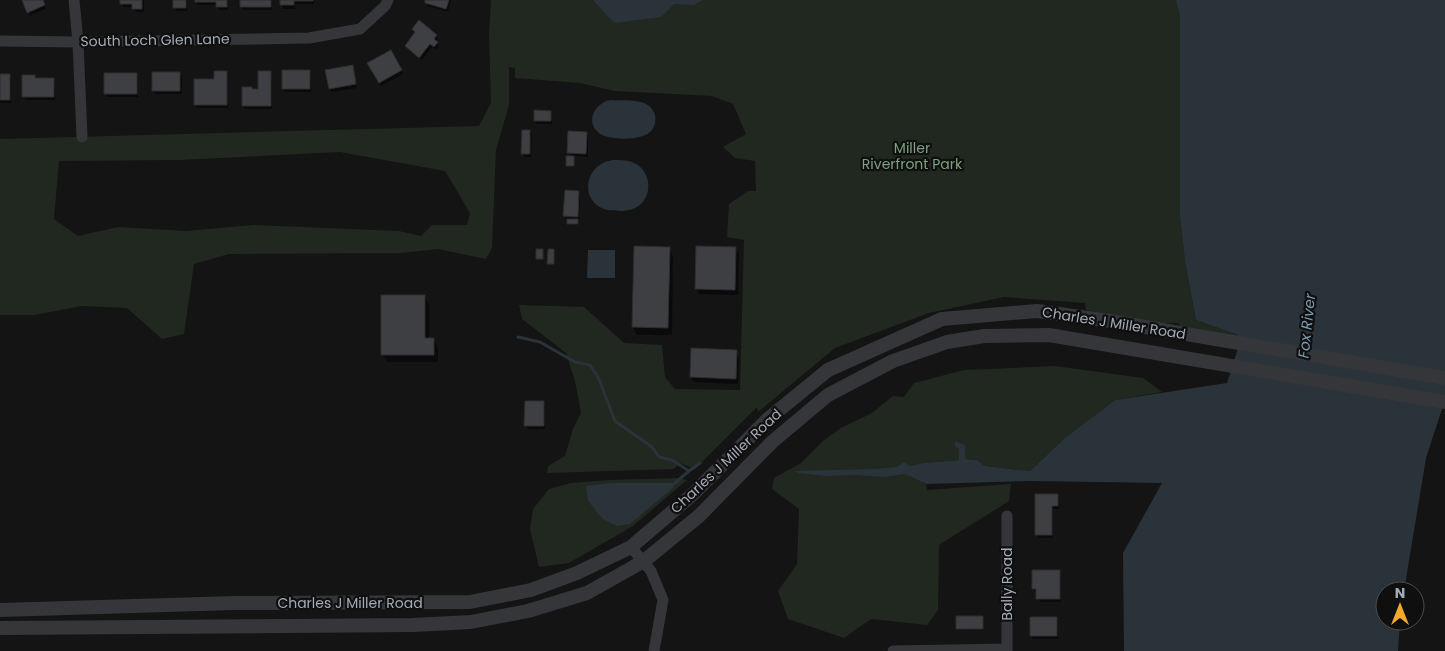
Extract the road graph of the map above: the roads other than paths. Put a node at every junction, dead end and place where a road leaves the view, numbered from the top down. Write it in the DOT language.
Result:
graph roads {
  1 [pos="74,0"];
  2 [pos="388,0"];
  3 [pos="0,41"];
  4 [pos="78,42"];
  5 [pos="82,137"];
  6 [pos="1445,378"];
  7 [pos="1445,402"];
  8 [pos="1007,516"];
  9 [pos="631,548"];
  10 [pos="644,561"];
  11 [pos="0,610"];
  12 [pos="0,628"];
  13 [pos="1007,650"];
  14 [pos="654,651"];
  15 [pos="893,651"];
  1 -- 4 [label="street"];
  2 -- 4 [label="street, South Loch Glen Lane"];
  3 -- 4 [label="street, South Loch Glen Lane"];
  4 -- 5 [label="street"];
  6 -- 9 [label="street, Charles J Miller Road"];
  7 -- 10 [label="street, Charles J Miller Road"];
  8 -- 13 [label="street, Bally Road"];
  9 -- 10 [label="street"];
  9 -- 11 [label="street, Charles J Miller Road"];
  10 -- 12 [label="street, Charles J Miller Road"];
  10 -- 14 [label="street"];
  13 -- 15 [label="street"];
}
